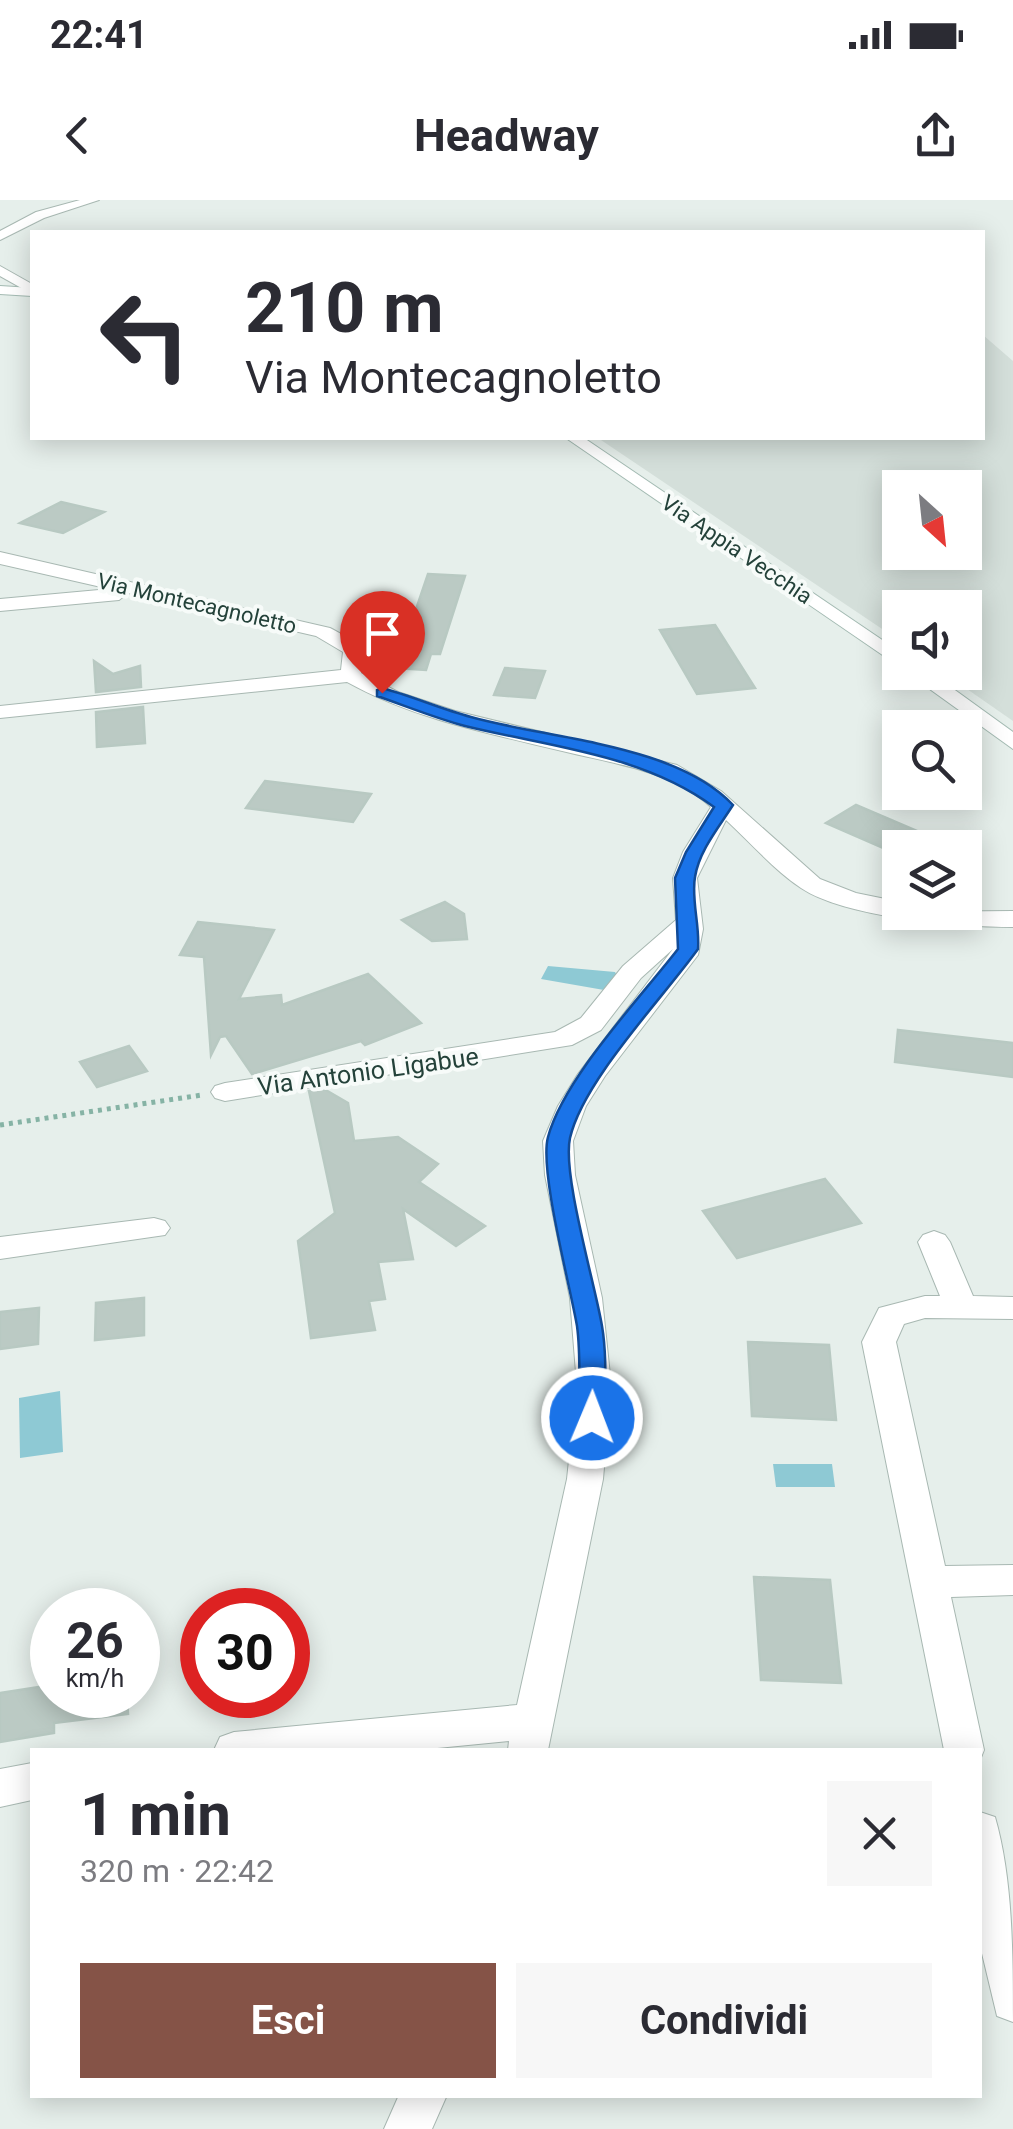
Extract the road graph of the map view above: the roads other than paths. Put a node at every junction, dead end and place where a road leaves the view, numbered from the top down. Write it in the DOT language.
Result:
graph roads {
  1 [pos="93,200"];
  2 [pos="0,236"];
  3 [pos="0,270"];
  4 [pos="0,290"];
  5 [pos="30,290"];
  6 [pos="30,291"];
  7 [pos="577,440"];
  8 [pos="0,558"];
  9 [pos="146,591"];
  10 [pos="0,604"];
  11 [pos="882,650"];
  12 [pos="350,675"];
  13 [pos="941,690"];
  14 [pos="0,712"];
  15 [pos="1013,742"];
  16 [pos="724,805"];
  17 [pos="882,906"];
  18 [pos="982,919"];
  19 [pos="1013,919"];
  20 [pos="689,922"];
  21 [pos="225,1092"];
  22 [pos="154,1228"];
  23 [pos="934,1242"];
  24 [pos="0,1248"];
  25 [pos="960,1306"];
  26 [pos="1013,1308"];
  27 [pos="1013,1580"];
  28 [pos="932,1582"];
  29 [pos="531,1736"];
  30 [pos="249,1748"];
  31 [pos="964,1748"];
  32 [pos="30,1782"];
  33 [pos="0,1788"];
  34 [pos="982,1841"];
  35 [pos="1013,2000"];
  36 [pos="422,2098"];
  37 [pos="408,2129"];
  1 -- 2 [label="street"];
  3 -- 5 [label="street"];
  4 -- 6 [label="street"];
  7 -- 11 [label="street, Via Appia Vecchia"];
  8 -- 9 [label="street, Via Montecagnoletto"];
  9 -- 10 [label="street"];
  9 -- 12 [label="street, Via Montecagnoletto"];
  12 -- 14 [label="street"];
  12 -- 16 [label="street"];
  13 -- 15 [label="street"];
  16 -- 17 [label="street"];
  16 -- 20 [label="street"];
  18 -- 19 [label="street"];
  20 -- 21 [label="street, Via Antonio Ligabue"];
  20 -- 29 [label="street"];
  22 -- 24 [label="street"];
  23 -- 25 [label="street"];
  25 -- 26 [label="street"];
  25 -- 28 [label="street"];
  27 -- 28 [label="street"];
  28 -- 31 [label="street"];
  29 -- 30 [label="street"];
  32 -- 33 [label="street"];
  34 -- 35 [label="street"];
  36 -- 37 [label="street"];
}
